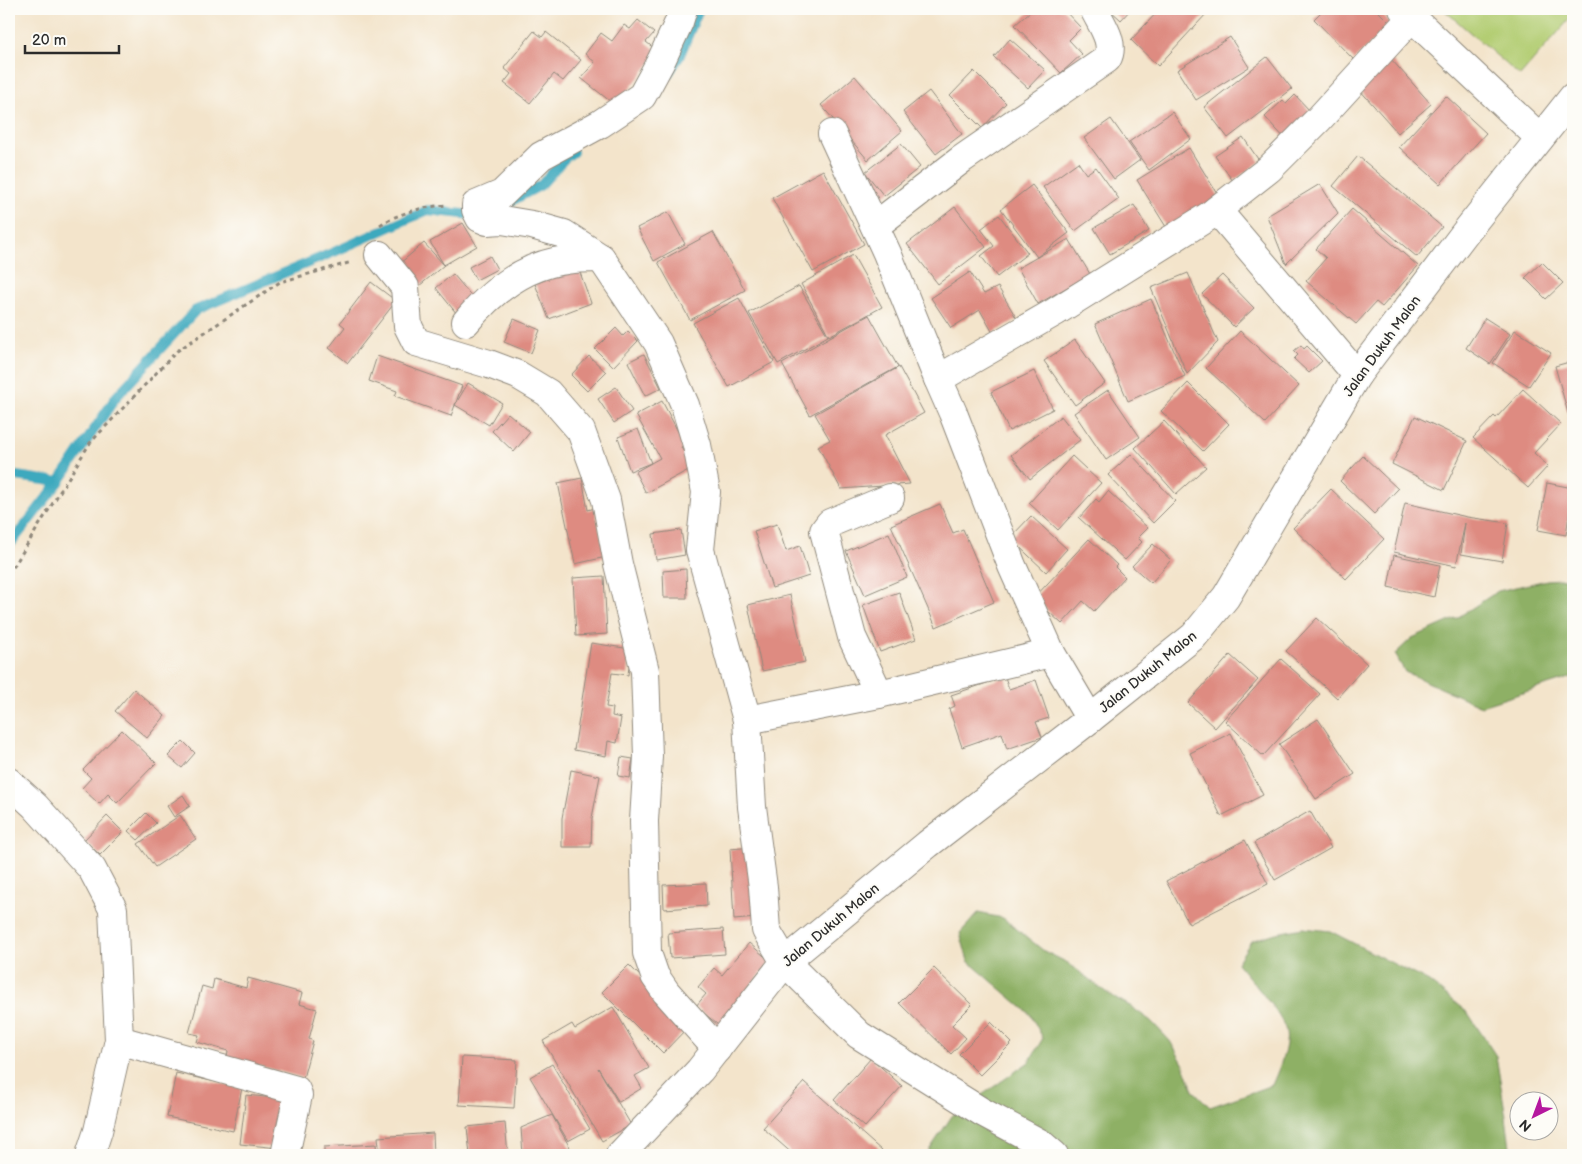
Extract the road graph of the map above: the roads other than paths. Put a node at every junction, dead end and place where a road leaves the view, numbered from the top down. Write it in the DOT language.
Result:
graph roads {
  1 [pos="683,9"];
  2 [pos="1094,9"];
  3 [pos="1408,13"];
  4 [pos="1573,97"];
  5 [pos="832,134"];
  6 [pos="1540,138"];
  7 [pos="1217,210"];
  8 [pos="875,226"];
  9 [pos="379,255"];
  10 [pos="601,258"];
  11 [pos="466,322"];
  12 [pos="1357,375"];
  13 [pos="938,379"];
  14 [pos="890,498"];
  15 [pos="1051,652"];
  16 [pos="879,694"];
  17 [pos="1090,719"];
  18 [pos="747,720"];
  19 [pos="9,782"];
  20 [pos="785,962"];
  21 [pos="118,1040"];
  22 [pos="717,1049"];
  23 [pos="90,1155"];
  24 [pos="285,1155"];
  25 [pos="620,1155"];
  26 [pos="1054,1155"];
  1 -- 10 [label="street"];
  2 -- 8 [label="street"];
  3 -- 6 [label="street"];
  3 -- 7 [label="street"];
  4 -- 6 [label="street, Jalan Dukuh Malon"];
  5 -- 8 [label="street"];
  6 -- 12 [label="street, Jalan Dukuh Malon"];
  7 -- 12 [label="street"];
  7 -- 13 [label="street"];
  8 -- 13 [label="street"];
  9 -- 22 [label="street"];
  10 -- 11 [label="street"];
  10 -- 18 [label="street"];
  12 -- 17 [label="street, Jalan Dukuh Malon"];
  13 -- 15 [label="street"];
  14 -- 16 [label="street"];
  15 -- 16 [label="street"];
  15 -- 17 [label="street"];
  16 -- 18 [label="street"];
  17 -- 20 [label="street, Jalan Dukuh Malon"];
  18 -- 20 [label="street"];
  19 -- 21 [label="street"];
  20 -- 22 [label="street, Jalan Dukuh Malon"];
  20 -- 26 [label="street"];
  21 -- 23 [label="street"];
  21 -- 24 [label="street"];
  22 -- 25 [label="street, Jalan Dukuh Malon"];
}
